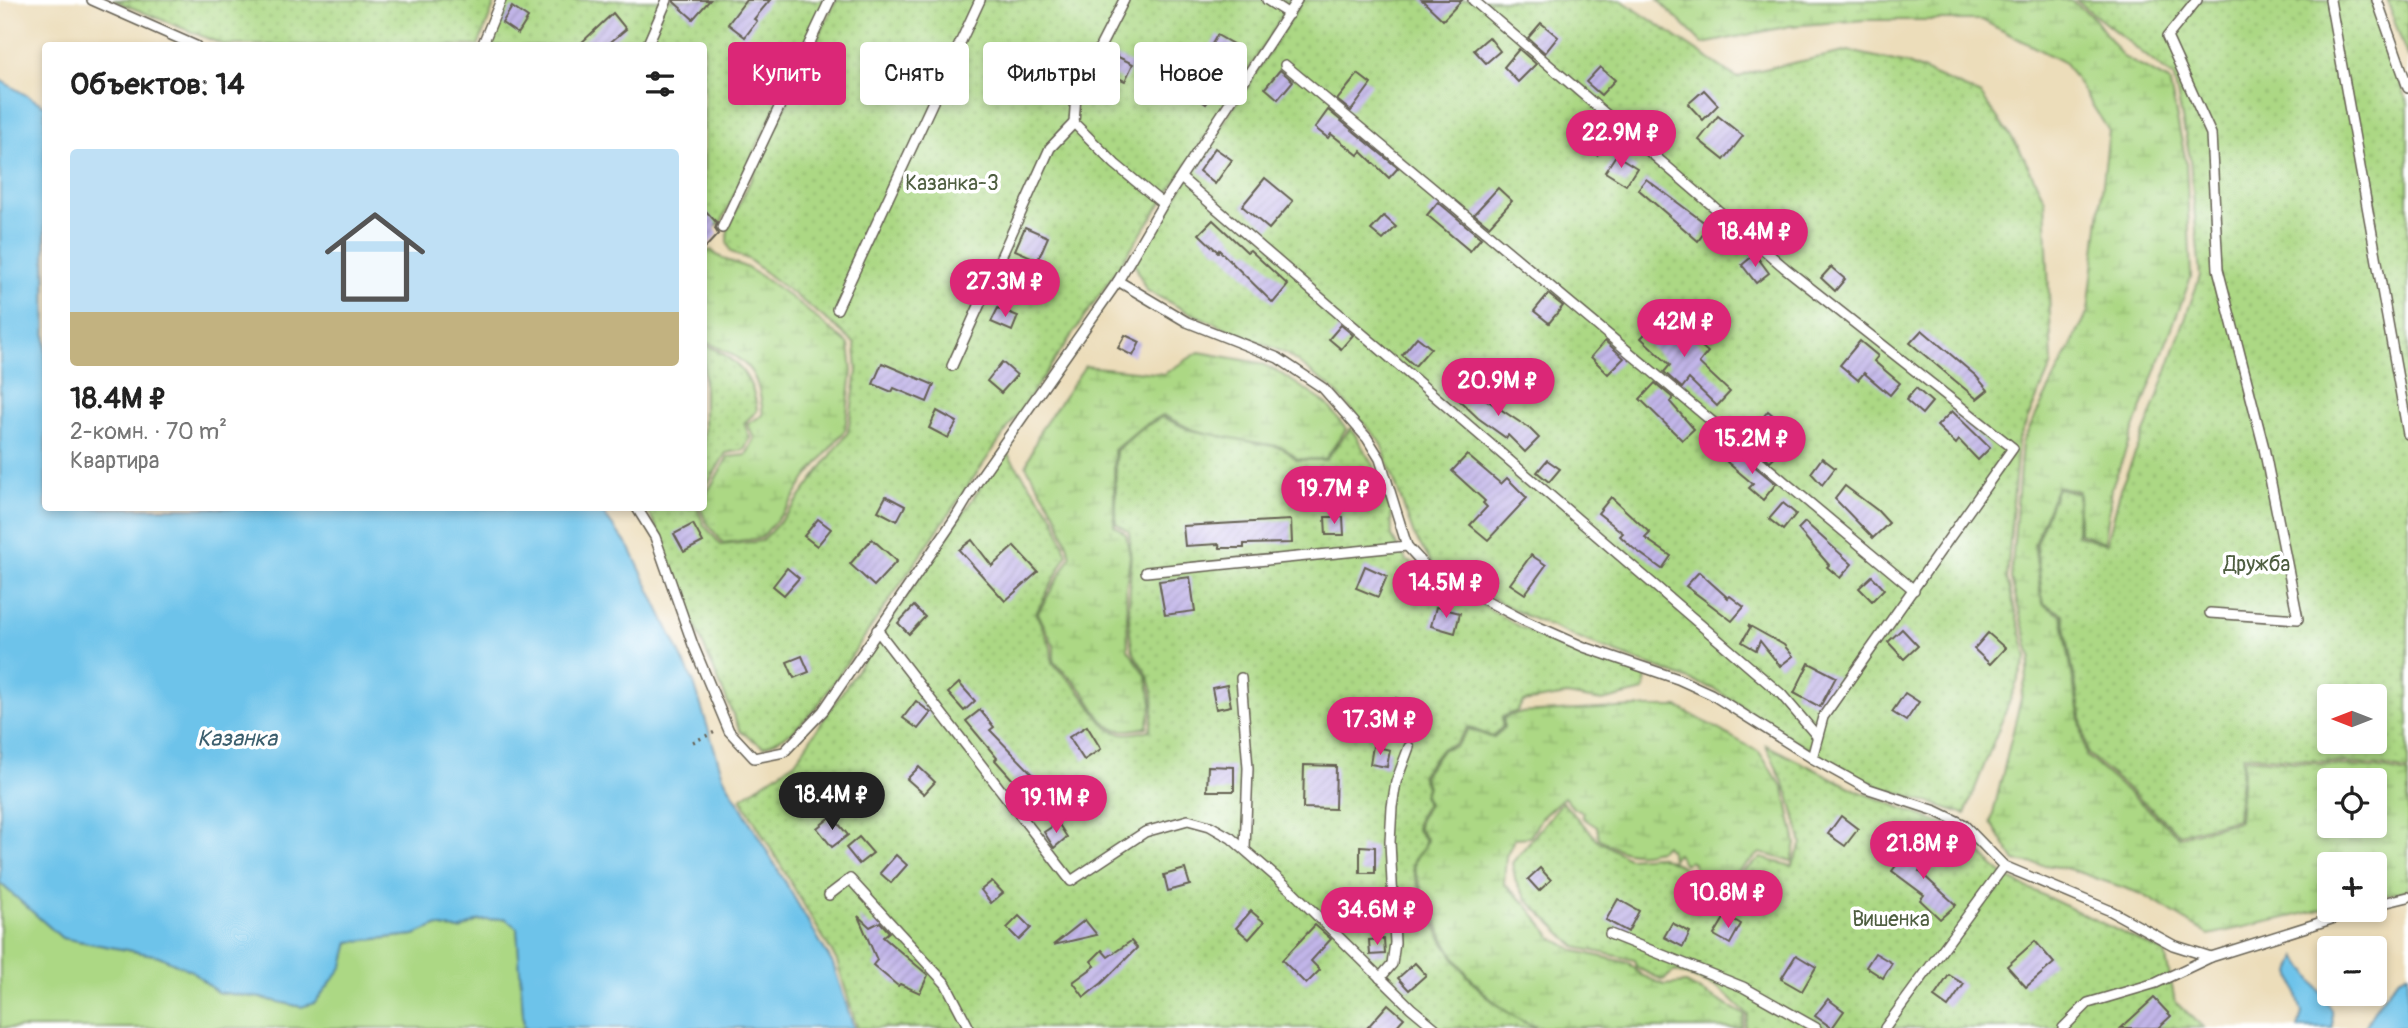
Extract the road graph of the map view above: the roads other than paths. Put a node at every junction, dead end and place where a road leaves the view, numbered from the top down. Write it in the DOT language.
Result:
graph roads {
  1 [pos="92,0"];
  2 [pos="500,0"];
  3 [pos="667,0"];
  4 [pos="830,0"];
  5 [pos="980,0"];
  6 [pos="1124,0"];
  7 [pos="1267,0"];
  8 [pos="1297,0"];
  9 [pos="1474,0"];
  10 [pos="2197,0"];
  11 [pos="2330,0"];
  12 [pos="2377,0"];
  13 [pos="1289,14"];
  14 [pos="187,42"];
  15 [pos="484,42"];
  16 [pos="649,42"];
  17 [pos="1285,65"];
  18 [pos="2408,88"];
  19 [pos="1074,123"];
  20 [pos="1181,178"];
  21 [pos="1163,204"];
  22 [pos="722,228"];
  23 [pos="1118,281"];
  24 [pos="837,309"];
  25 [pos="952,366"];
  26 [pos="2408,435"];
  27 [pos="639,511"];
  28 [pos="1407,546"];
  29 [pos="1146,572"];
  30 [pos="1914,590"];
  31 [pos="2210,613"];
  32 [pos="877,630"];
  33 [pos="1241,678"];
  34 [pos="1817,736"];
  35 [pos="1409,747"];
  36 [pos="1812,758"];
  37 [pos="1245,849"];
  38 [pos="2004,866"];
  39 [pos="829,895"];
  40 [pos="2408,897"];
  41 [pos="2387,902"];
  42 [pos="2322,922"];
  43 [pos="1610,934"];
  44 [pos="2211,957"];
  45 [pos="1380,978"];
  46 [pos="969,1028"];
  47 [pos="1435,1028"];
  48 [pos="1816,1028"];
  49 [pos="1885,1028"];
  50 [pos="2063,1028"];
  1 -- 14 [label="lane"];
  2 -- 15 [label="lane"];
  3 -- 16 [label="lane"];
  4 -- 22 [label="lane"];
  5 -- 24 [label="lane"];
  6 -- 19 [label="lane"];
  7 -- 13 [label="lane"];
  8 -- 13 [label="lane"];
  9 -- 30 [label="lane"];
  10 -- 31 [label="lane"];
  11 -- 26 [label="lane"];
  12 -- 18 [label="lane"];
  13 -- 20 [label="lane"];
  17 -- 30 [label="lane"];
  19 -- 21 [label="lane"];
  19 -- 25 [label="lane"];
  20 -- 21 [label="lane"];
  20 -- 34 [label="lane"];
  21 -- 23 [label="lane"];
  23 -- 28 [label="lane"];
  23 -- 32 [label="lane"];
  27 -- 32 [label="lane"];
  28 -- 29 [label="lane"];
  28 -- 36 [label="lane"];
  30 -- 34 [label="lane"];
  32 -- 37 [label="lane"];
  33 -- 37 [label="lane"];
  34 -- 36 [label="lane"];
  35 -- 45 [label="lane"];
  36 -- 38 [label="lane"];
  37 -- 45 [label="lane"];
  38 -- 44 [label="lane"];
  38 -- 49 [label="lane"];
  39 -- 46 [label="lane"];
  40 -- 41 [label="lane"];
  42 -- 44 [label="lane"];
  43 -- 48 [label="lane"];
  44 -- 50 [label="lane"];
  45 -- 47 [label="lane"];
}
